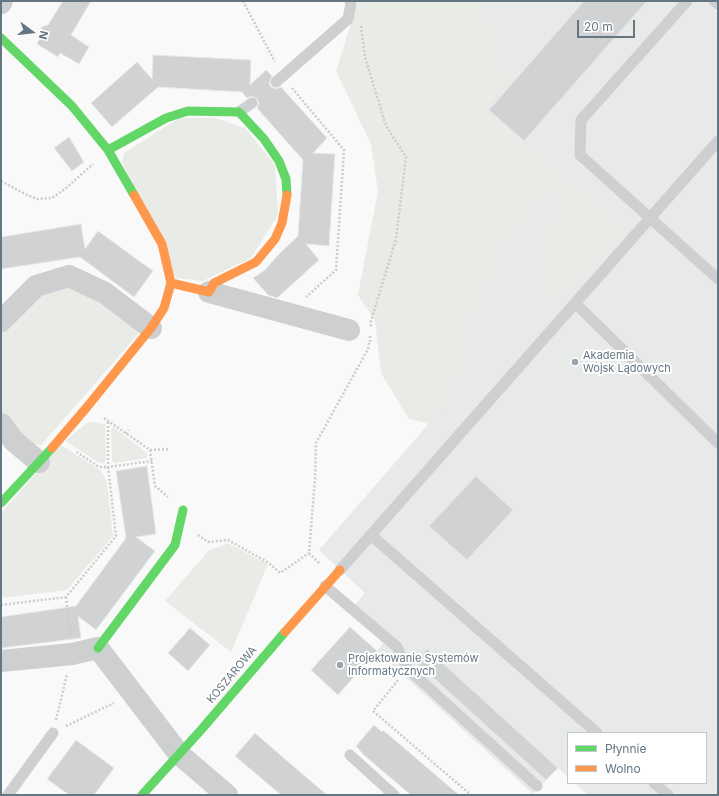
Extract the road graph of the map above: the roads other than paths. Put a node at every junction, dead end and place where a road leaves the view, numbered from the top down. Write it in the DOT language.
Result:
graph roads {
  1 [pos="687,1"];
  2 [pos="714,1"];
  3 [pos="351,2"];
  4 [pos="718,4"];
  5 [pos="1,38"];
  6 [pos="280,79"];
  7 [pos="252,103"];
  8 [pos="240,112"];
  9 [pos="718,141"];
  10 [pos="108,150"];
  11 [pos="651,217"];
  12 [pos="718,279"];
  13 [pos="170,283"];
  14 [pos="209,292"];
  15 [pos="575,303"];
  16 [pos="1,321"];
  17 [pos="151,328"];
  18 [pos="350,330"];
  19 [pos="1,424"];
  20 [pos="718,443"];
  21 [pos="39,462"];
  22 [pos="1,503"];
  23 [pos="183,510"];
  24 [pos="371,535"];
  25 [pos="336,573"];
  26 [pos="325,586"];
  27 [pos="98,648"];
  28 [pos="1,661"];
  29 [pos="596,732"];
  30 [pos="53,733"];
  31 [pos="179,754"];
  32 [pos="350,755"];
  33 [pos="655,784"];
  34 [pos="537,786"];
  35 [pos="1,789"];
  36 [pos="392,794"];
  37 [pos="8,795"];
  38 [pos="142,795"];
  39 [pos="227,795"];
  40 [pos="668,795"];
  1 -- 11 [label="lane"];
  2 -- 4 [label="lane"];
  3 -- 6 [label="lane"];
  5 -- 10 [label="street"];
  7 -- 8 [label="lane"];
  8 -- 10 [label="street"];
  8 -- 14 [label="street"];
  9 -- 11 [label="lane"];
  10 -- 13 [label="street"];
  11 -- 12 [label="lane"];
  11 -- 15 [label="lane"];
  13 -- 14 [label="street"];
  13 -- 17 [label="street"];
  14 -- 18 [label="street"];
  15 -- 20 [label="lane"];
  15 -- 24 [label="lane"];
  16 -- 17 [label="street"];
  17 -- 21 [label="street"];
  19 -- 21 [label="street"];
  21 -- 22 [label="street"];
  23 -- 27 [label="street"];
  24 -- 25 [label="lane"];
  24 -- 29 [label="lane"];
  25 -- 26 [label="street, KOSZAROWA"];
  26 -- 31 [label="street, KOSZAROWA"];
  26 -- 34 [label="lane"];
  27 -- 28 [label="street"];
  27 -- 31 [label="street"];
  30 -- 37 [label="lane"];
  31 -- 38 [label="street, KOSZAROWA"];
  31 -- 39 [label="street"];
  32 -- 36 [label="lane"];
  33 -- 40 [label="lane"];
  35 -- 37 [label="lane"];
}
